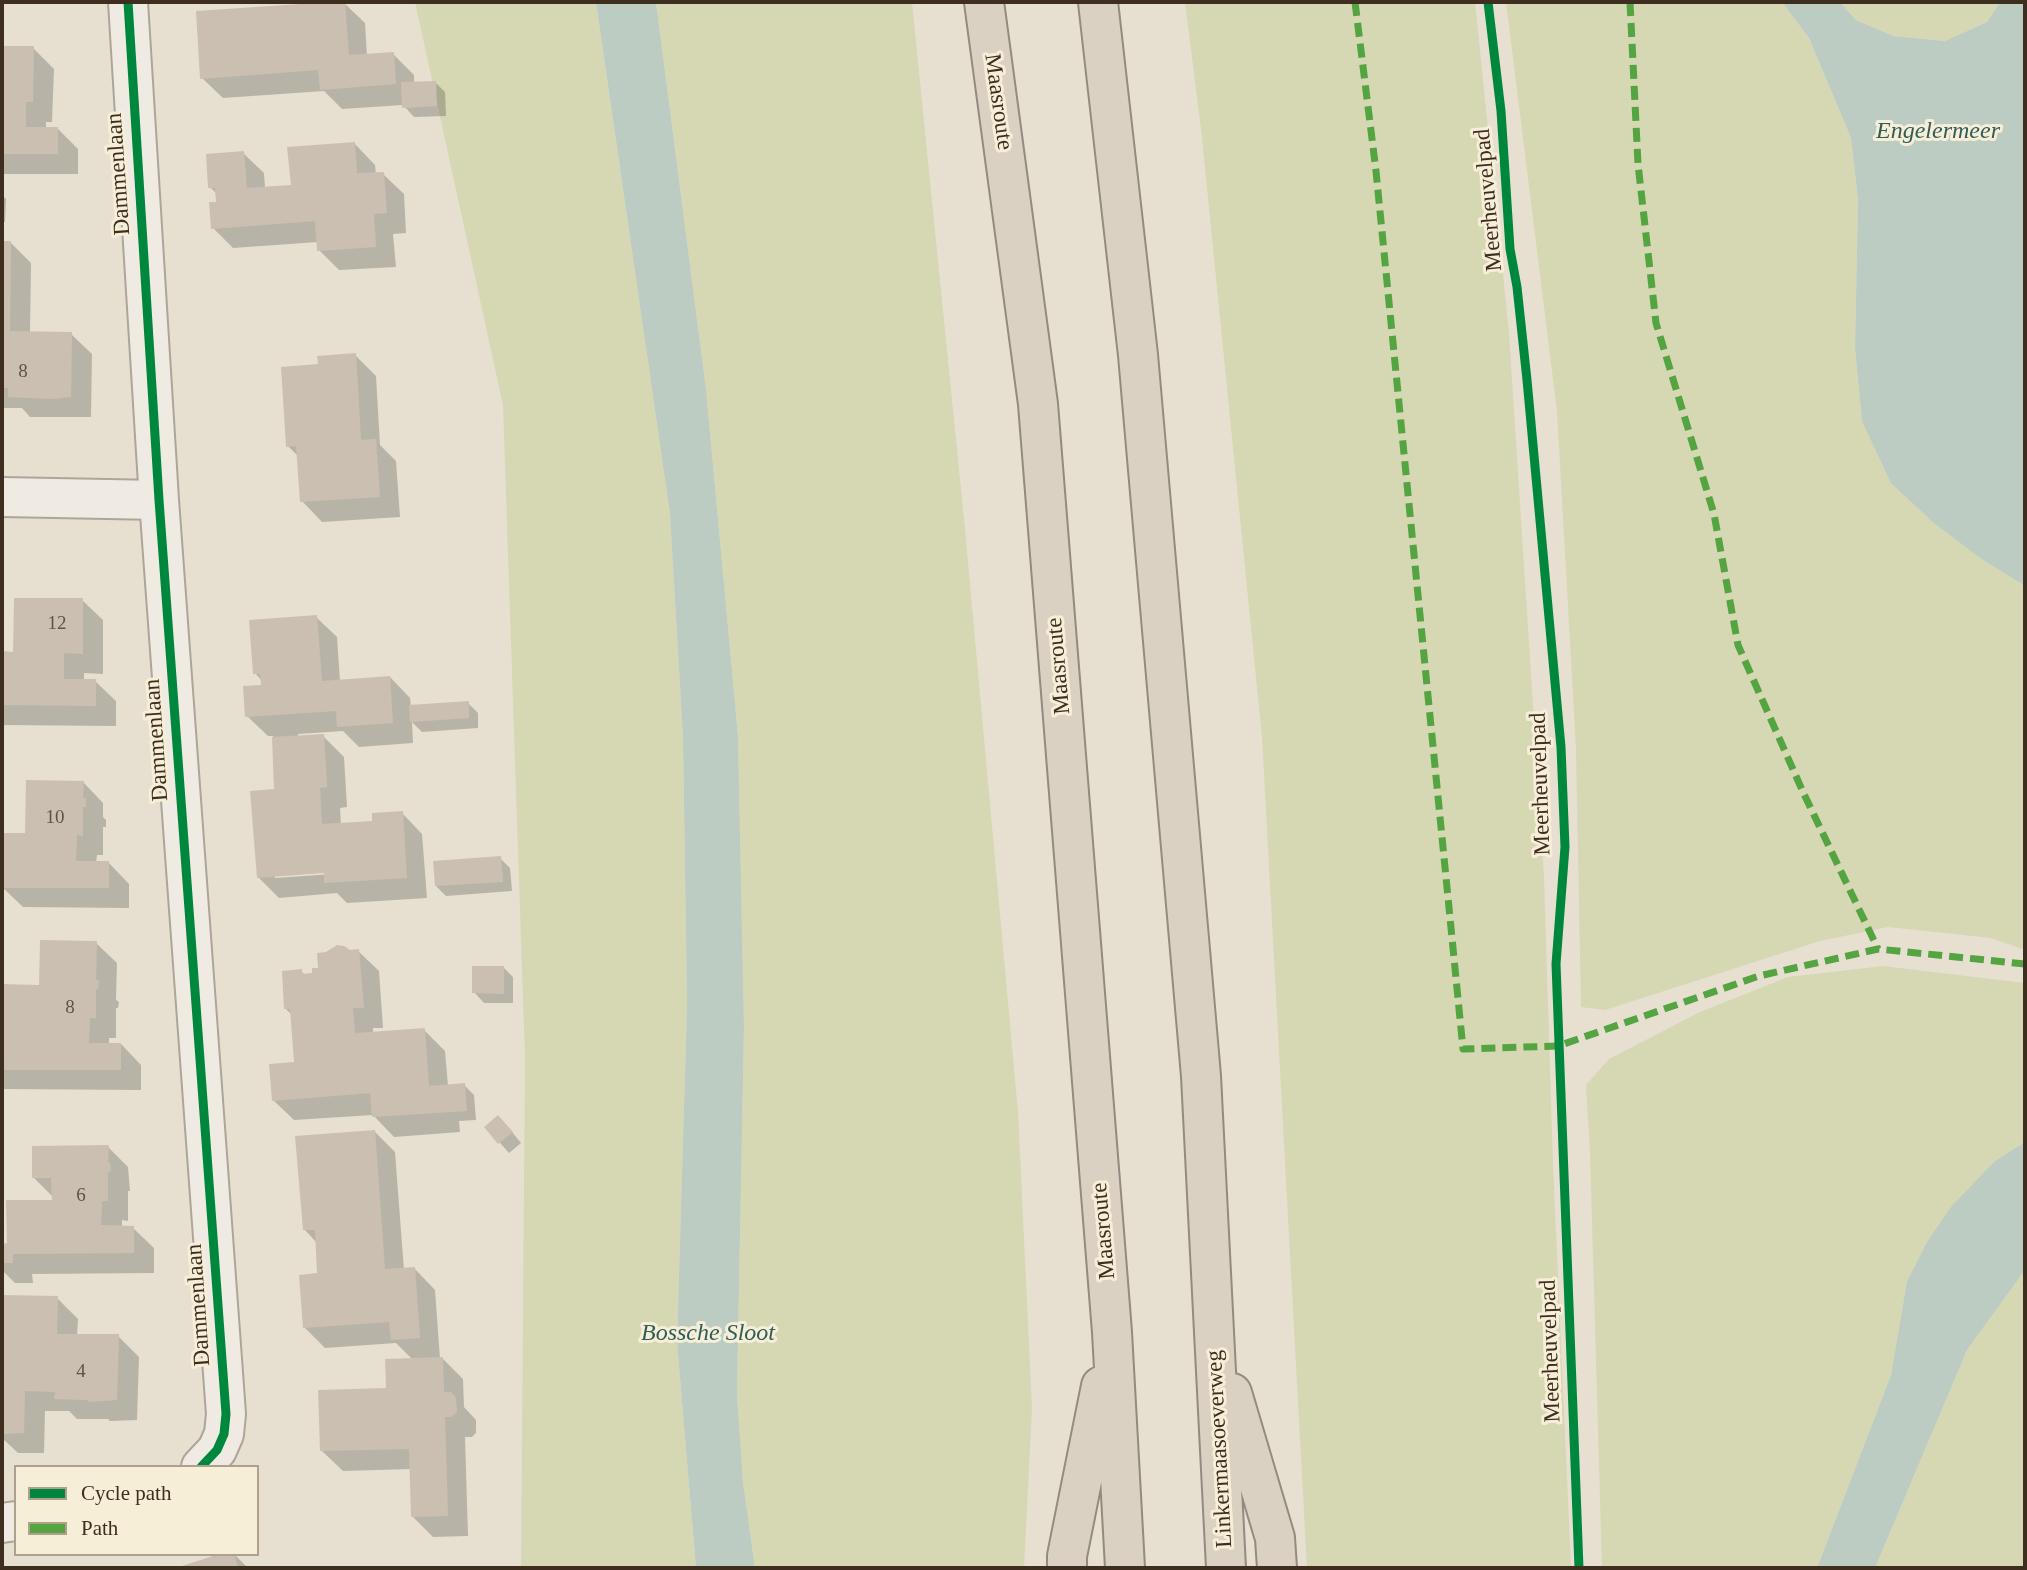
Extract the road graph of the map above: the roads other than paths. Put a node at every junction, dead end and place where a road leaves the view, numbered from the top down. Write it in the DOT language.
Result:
graph roads {
  1 [pos="128,2"];
  2 [pos="984,2"];
  3 [pos="1098,2"];
  4 [pos="2,497"];
  5 [pos="159,500"];
  6 [pos="1214,1330"];
  7 [pos="1112,1332"];
  8 [pos="203,1465"];
  9 [pos="1067,1568"];
  10 [pos="1125,1568"];
  11 [pos="1226,1568"];
  12 [pos="1277,1568"];
  1 -- 5 [label="street, Dammenlaan"];
  2 -- 7 [label="highway, Maasroute"];
  3 -- 6 [label="highway"];
  4 -- 5 [label="street"];
  5 -- 8 [label="street, Dammenlaan"];
  6 -- 11 [label="highway, Linkermaasoeverweg"];
  6 -- 12 [label="highway"];
  7 -- 9 [label="highway"];
  7 -- 10 [label="highway"];
}
